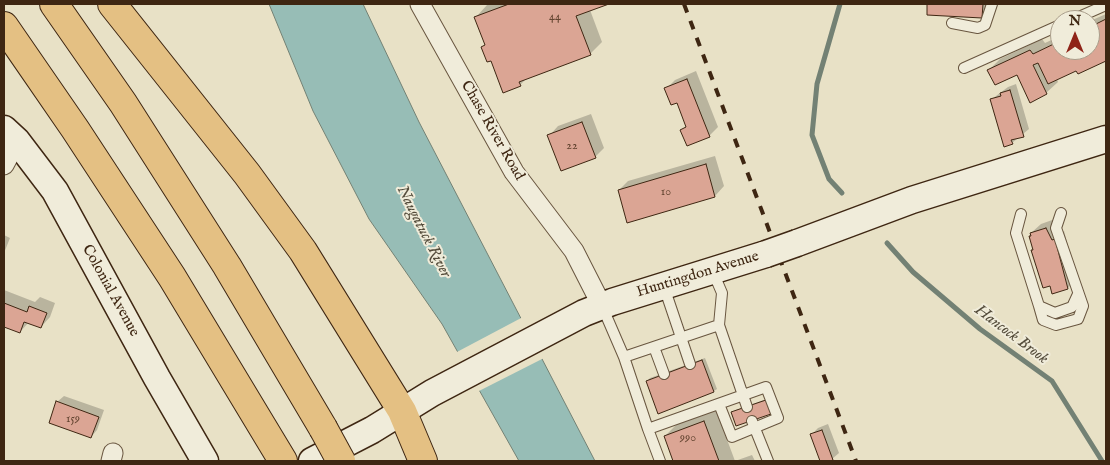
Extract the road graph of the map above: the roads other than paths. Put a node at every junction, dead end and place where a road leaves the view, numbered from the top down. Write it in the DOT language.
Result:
graph roads {
  1 [pos="54,4"];
  2 [pos="112,4"];
  3 [pos="420,4"];
  4 [pos="992,4"];
  5 [pos="1106,4"];
  6 [pos="1093,10"];
  7 [pos="952,23"];
  8 [pos="4,26"];
  9 [pos="1050,29"];
  10 [pos="964,68"];
  11 [pos="10,135"];
  12 [pos="1106,139"];
  13 [pos="4,165"];
  14 [pos="1061,213"];
  15 [pos="1021,214"];
  16 [pos="713,272"];
  17 [pos="664,287"];
  18 [pos="602,306"];
  19 [pos="719,325"];
  20 [pos="681,338"];
  21 [pos="654,347"];
  22 [pos="624,357"];
  23 [pos="690,364"];
  24 [pos="664,374"];
  25 [pos="742,395"];
  26 [pos="702,397"];
  27 [pos="719,404"];
  28 [pos="676,407"];
  29 [pos="747,407"];
  30 [pos="706,408"];
  31 [pos="402,411"];
  32 [pos="680,418"];
  33 [pos="753,425"];
  34 [pos="648,429"];
  35 [pos="205,461"];
  36 [pos="283,461"];
  37 [pos="312,461"];
  38 [pos="341,461"];
  39 [pos="423,461"];
  40 [pos="660,461"];
  41 [pos="768,461"];
  1 -- 38 [label="highway, bridge"];
  2 -- 31 [label="highway"];
  3 -- 18 [label="street, Chase River Road"];
  4 -- 7 [label="lane"];
  5 -- 6 [label="lane"];
  8 -- 36 [label="highway"];
  9 -- 10 [label="lane"];
  11 -- 13 [label="street"];
  11 -- 35 [label="main road, Colonial Avenue"];
  12 -- 16 [label="main road, Huntingdon Avenue, bridge"];
  14 -- 15 [label="lane"];
  16 -- 17 [label="main road, Huntingdon Avenue"];
  16 -- 19 [label="lane"];
  17 -- 18 [label="main road, Huntingdon Avenue"];
  17 -- 20 [label="lane"];
  18 -- 22 [label="lane"];
  18 -- 31 [label="main road, Huntingdon Avenue"];
  19 -- 20 [label="lane"];
  19 -- 25 [label="lane"];
  20 -- 21 [label="lane"];
  20 -- 23 [label="lane"];
  21 -- 22 [label="lane"];
  21 -- 24 [label="lane"];
  22 -- 34 [label="lane"];
  25 -- 27 [label="lane"];
  25 -- 29 [label="lane"];
  25 -- 33 [label="lane"];
  26 -- 30 [label="lane"];
  27 -- 30 [label="lane"];
  27 -- 33 [label="lane"];
  28 -- 32 [label="lane"];
  30 -- 32 [label="lane"];
  31 -- 37 [label="main road, Huntingdon Avenue"];
  31 -- 39 [label="highway"];
  32 -- 34 [label="lane"];
  33 -- 41 [label="lane"];
  34 -- 40 [label="lane"];
}
